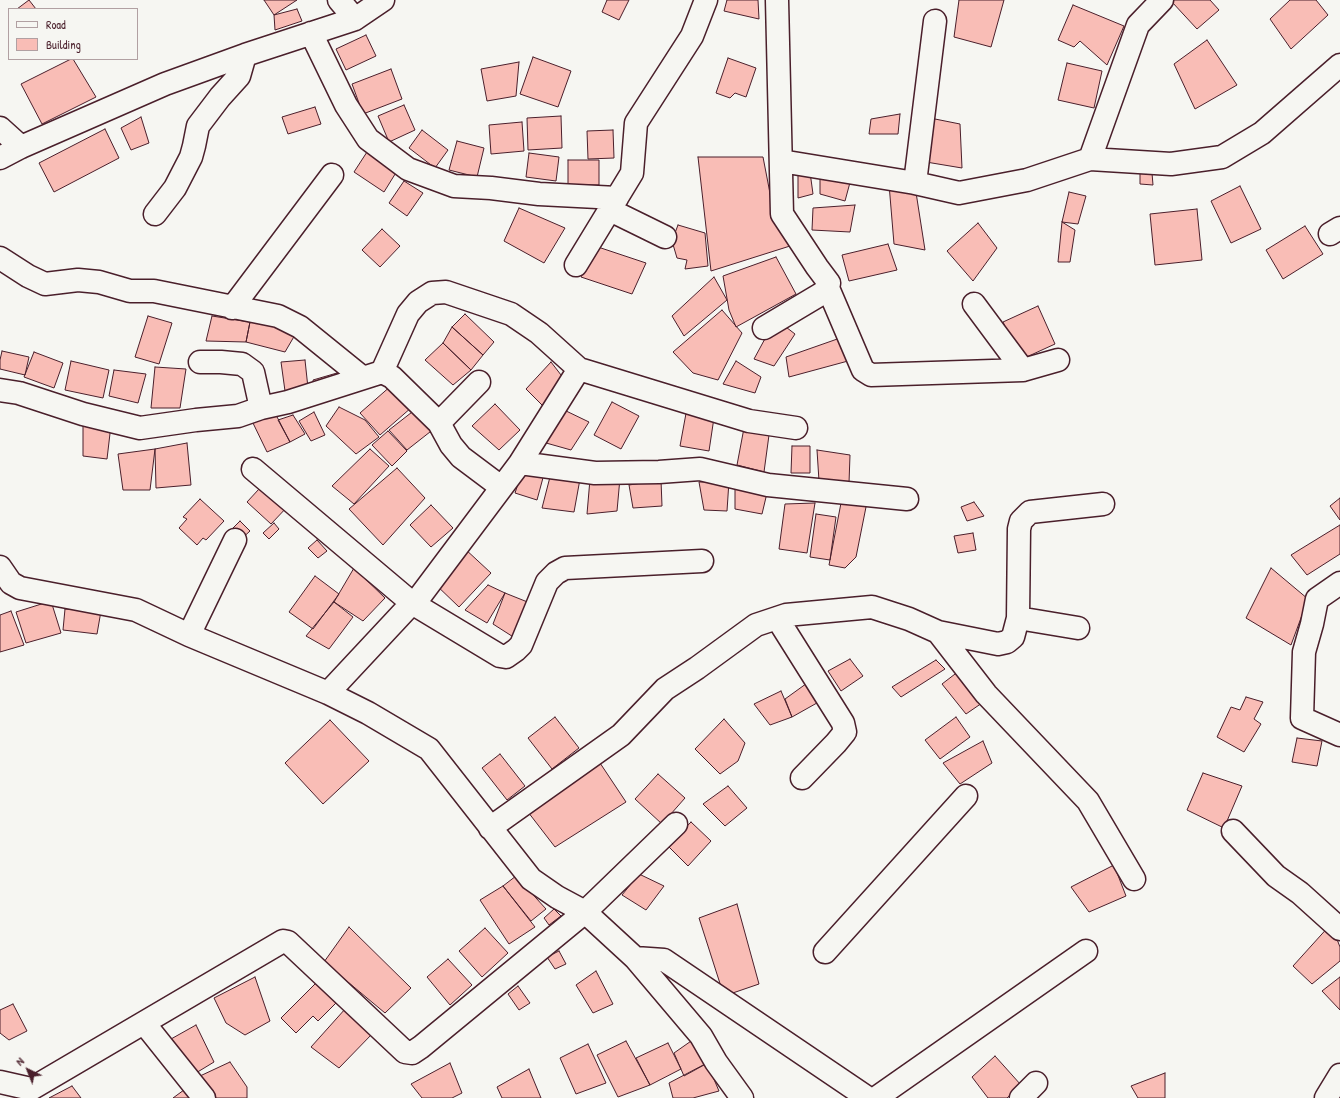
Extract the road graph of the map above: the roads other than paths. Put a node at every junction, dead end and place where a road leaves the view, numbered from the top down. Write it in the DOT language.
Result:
graph roads {
  1 [pos="339,0"];
  2 [pos="383,0"];
  3 [pos="706,0"];
  4 [pos="777,0"];
  5 [pos="1162,0"];
  6 [pos="355,19"];
  7 [pos="934,21"];
  8 [pos="311,34"];
  9 [pos="245,55"];
  10 [pos="1340,65"];
  11 [pos="0,128"];
  12 [pos="21,147"];
  13 [pos="0,158"];
  14 [pos="1090,159"];
  15 [pos="781,161"];
  16 [pos="332,176"];
  17 [pos="915,183"];
  18 [pos="613,204"];
  19 [pos="155,214"];
  20 [pos="665,237"];
  21 [pos="0,258"];
  22 [pos="576,265"];
  23 [pos="828,288"];
  24 [pos="974,304"];
  25 [pos="232,308"];
  26 [pos="764,328"];
  27 [pos="1058,360"];
  28 [pos="200,362"];
  29 [pos="579,369"];
  30 [pos="1023,370"];
  31 [pos="373,375"];
  32 [pos="480,382"];
  33 [pos="0,390"];
  34 [pos="260,408"];
  35 [pos="438,423"];
  36 [pos="796,428"];
  37 [pos="520,463"];
  38 [pos="253,469"];
  39 [pos="501,487"];
  40 [pos="907,499"];
  41 [pos="1103,504"];
  42 [pos="235,540"];
  43 [pos="702,561"];
  44 [pos="0,567"];
  45 [pos="1340,583"];
  46 [pos="412,603"];
  47 [pos="777,618"];
  48 [pos="1018,618"];
  49 [pos="1078,628"];
  50 [pos="938,632"];
  51 [pos="189,635"];
  52 [pos="328,693"];
  53 [pos="1340,735"];
  54 [pos="802,778"];
  55 [pos="966,796"];
  56 [pos="676,824"];
  57 [pos="490,828"];
  58 [pos="1233,831"];
  59 [pos="1134,879"];
  60 [pos="586,912"];
  61 [pos="1340,929"];
  62 [pos="1086,951"];
  63 [pos="825,952"];
  64 [pos="636,958"];
  65 [pos="144,1023"];
  66 [pos="1340,1076"];
  67 [pos="11,1088"];
  68 [pos="740,1097"];
  69 [pos="204,1098"];
  70 [pos="868,1098"];
  71 [pos="876,1098"];
  72 [pos="1326,1098"];
  1 -- 6 [label="street"];
  2 -- 6 [label="street"];
  3 -- 18 [label="street"];
  4 -- 15 [label="street"];
  5 -- 14 [label="street"];
  6 -- 8 [label="street"];
  7 -- 17 [label="street"];
  8 -- 9 [label="street"];
  8 -- 18 [label="street"];
  9 -- 12 [label="street"];
  9 -- 19 [label="street"];
  10 -- 14 [label="street"];
  11 -- 12 [label="street"];
  12 -- 13 [label="street"];
  14 -- 17 [label="street"];
  15 -- 17 [label="street"];
  15 -- 23 [label="street"];
  16 -- 25 [label="street"];
  18 -- 20 [label="street"];
  18 -- 22 [label="street"];
  21 -- 25 [label="street"];
  23 -- 26 [label="street"];
  23 -- 30 [label="street"];
  24 -- 30 [label="street"];
  25 -- 31 [label="street"];
  27 -- 30 [label="street"];
  28 -- 34 [label="street"];
  29 -- 31 [label="street"];
  29 -- 36 [label="street"];
  29 -- 37 [label="street"];
  31 -- 34 [label="street"];
  31 -- 35 [label="street"];
  32 -- 35 [label="street"];
  33 -- 34 [label="street"];
  35 -- 39 [label="street"];
  37 -- 39 [label="street"];
  37 -- 40 [label="street"];
  38 -- 46 [label="street"];
  39 -- 46 [label="street"];
  41 -- 48 [label="street"];
  42 -- 51 [label="street"];
  43 -- 46 [label="street"];
  44 -- 51 [label="street"];
  45 -- 53 [label="street"];
  46 -- 52 [label="street"];
  47 -- 50 [label="street"];
  47 -- 54 [label="street"];
  47 -- 57 [label="street"];
  48 -- 49 [label="street"];
  48 -- 50 [label="street"];
  50 -- 59 [label="street"];
  51 -- 52 [label="street"];
  52 -- 57 [label="street"];
  55 -- 63 [label="street"];
  56 -- 60 [label="street"];
  57 -- 60 [label="street"];
  58 -- 61 [label="street"];
  60 -- 64 [label="street"];
  60 -- 65 [label="street"];
  62 -- 71 [label="street"];
  64 -- 68 [label="street"];
  64 -- 70 [label="street"];
  65 -- 67 [label="street"];
  65 -- 69 [label="street"];
  66 -- 72 [label="street"];
}
